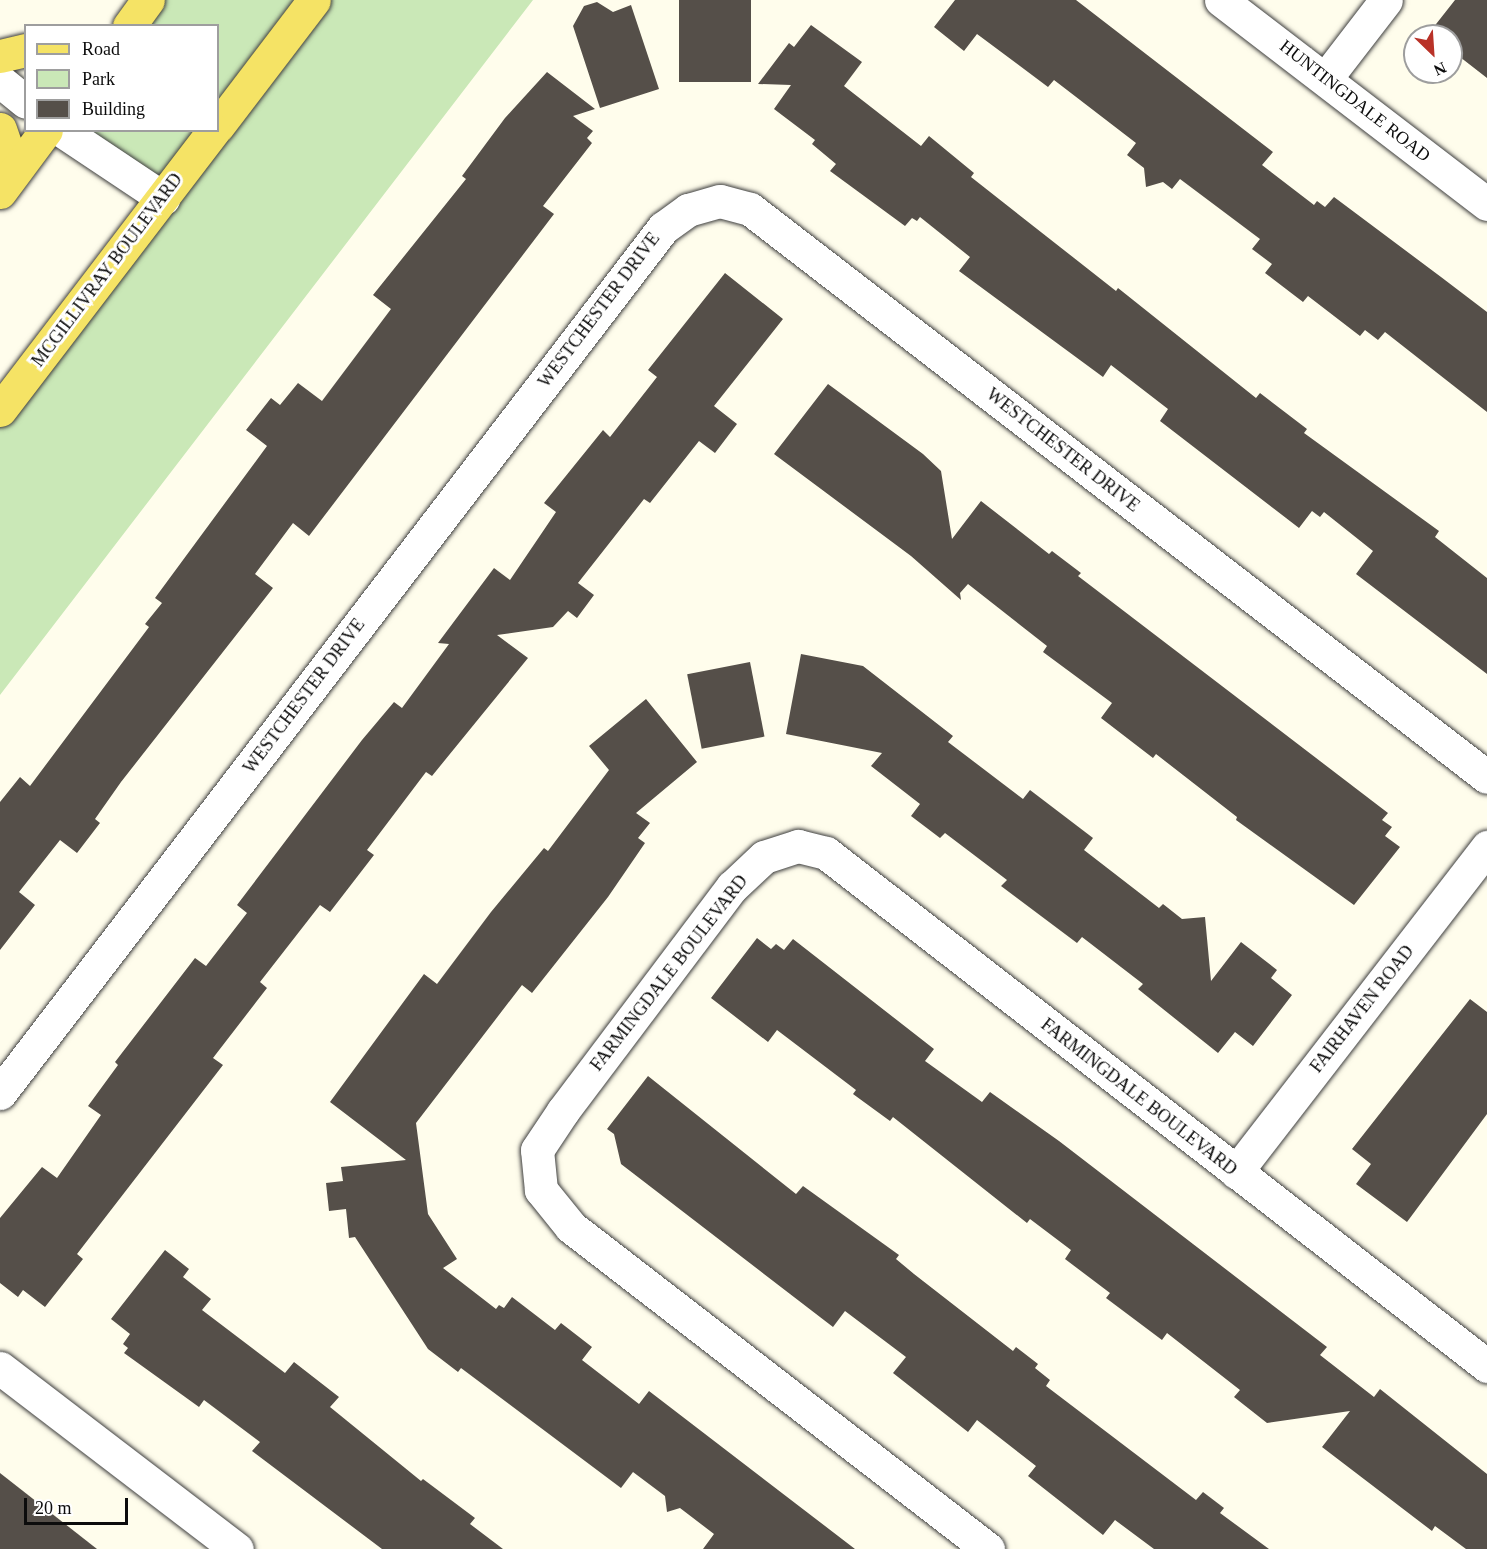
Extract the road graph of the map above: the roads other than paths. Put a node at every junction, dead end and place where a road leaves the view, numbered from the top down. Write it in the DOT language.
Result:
graph roads {
  1 [pos="148,0"];
  2 [pos="314,0"];
  3 [pos="1221,0"];
  4 [pos="1386,0"];
  5 [pos="130,24"];
  6 [pos="24,50"];
  7 [pos="0,56"];
  8 [pos="1326,78"];
  9 [pos="0,81"];
  10 [pos="24,100"];
  11 [pos="219,125"];
  12 [pos="0,129"];
  13 [pos="45,132"];
  14 [pos="64,132"];
  15 [pos="212,132"];
  16 [pos="0,172"];
  17 [pos="0,192"];
  18 [pos="163,198"];
  19 [pos="1487,204"];
  20 [pos="0,410"];
  21 [pos="1487,777"];
  22 [pos="1487,847"];
  23 [pos="0,1093"];
  24 [pos="1236,1172"];
  25 [pos="1487,1366"];
  26 [pos="0,1368"];
  27 [pos="237,1549"];
  28 [pos="988,1549"];
  1 -- 5 [label="main road"];
  2 -- 11 [label="main road"];
  3 -- 8 [label="street, HUNTINGDALE ROAD"];
  4 -- 8 [label="street"];
  6 -- 7 [label="main road"];
  8 -- 19 [label="street, HUNTINGDALE ROAD"];
  9 -- 10 [label="street"];
  12 -- 16 [label="main road"];
  13 -- 17 [label="main road"];
  14 -- 18 [label="street"];
  15 -- 18 [label="main road, MCGILLIVRAY BOULEVARD"];
  18 -- 20 [label="main road, MCGILLIVRAY BOULEVARD"];
  21 -- 23 [label="street, WESTCHESTER DRIVE"];
  22 -- 24 [label="street, FAIRHAVEN ROAD"];
  24 -- 25 [label="street, FARMINGDALE BOULEVARD"];
  24 -- 28 [label="street, FARMINGDALE BOULEVARD"];
  26 -- 27 [label="street"];
}
